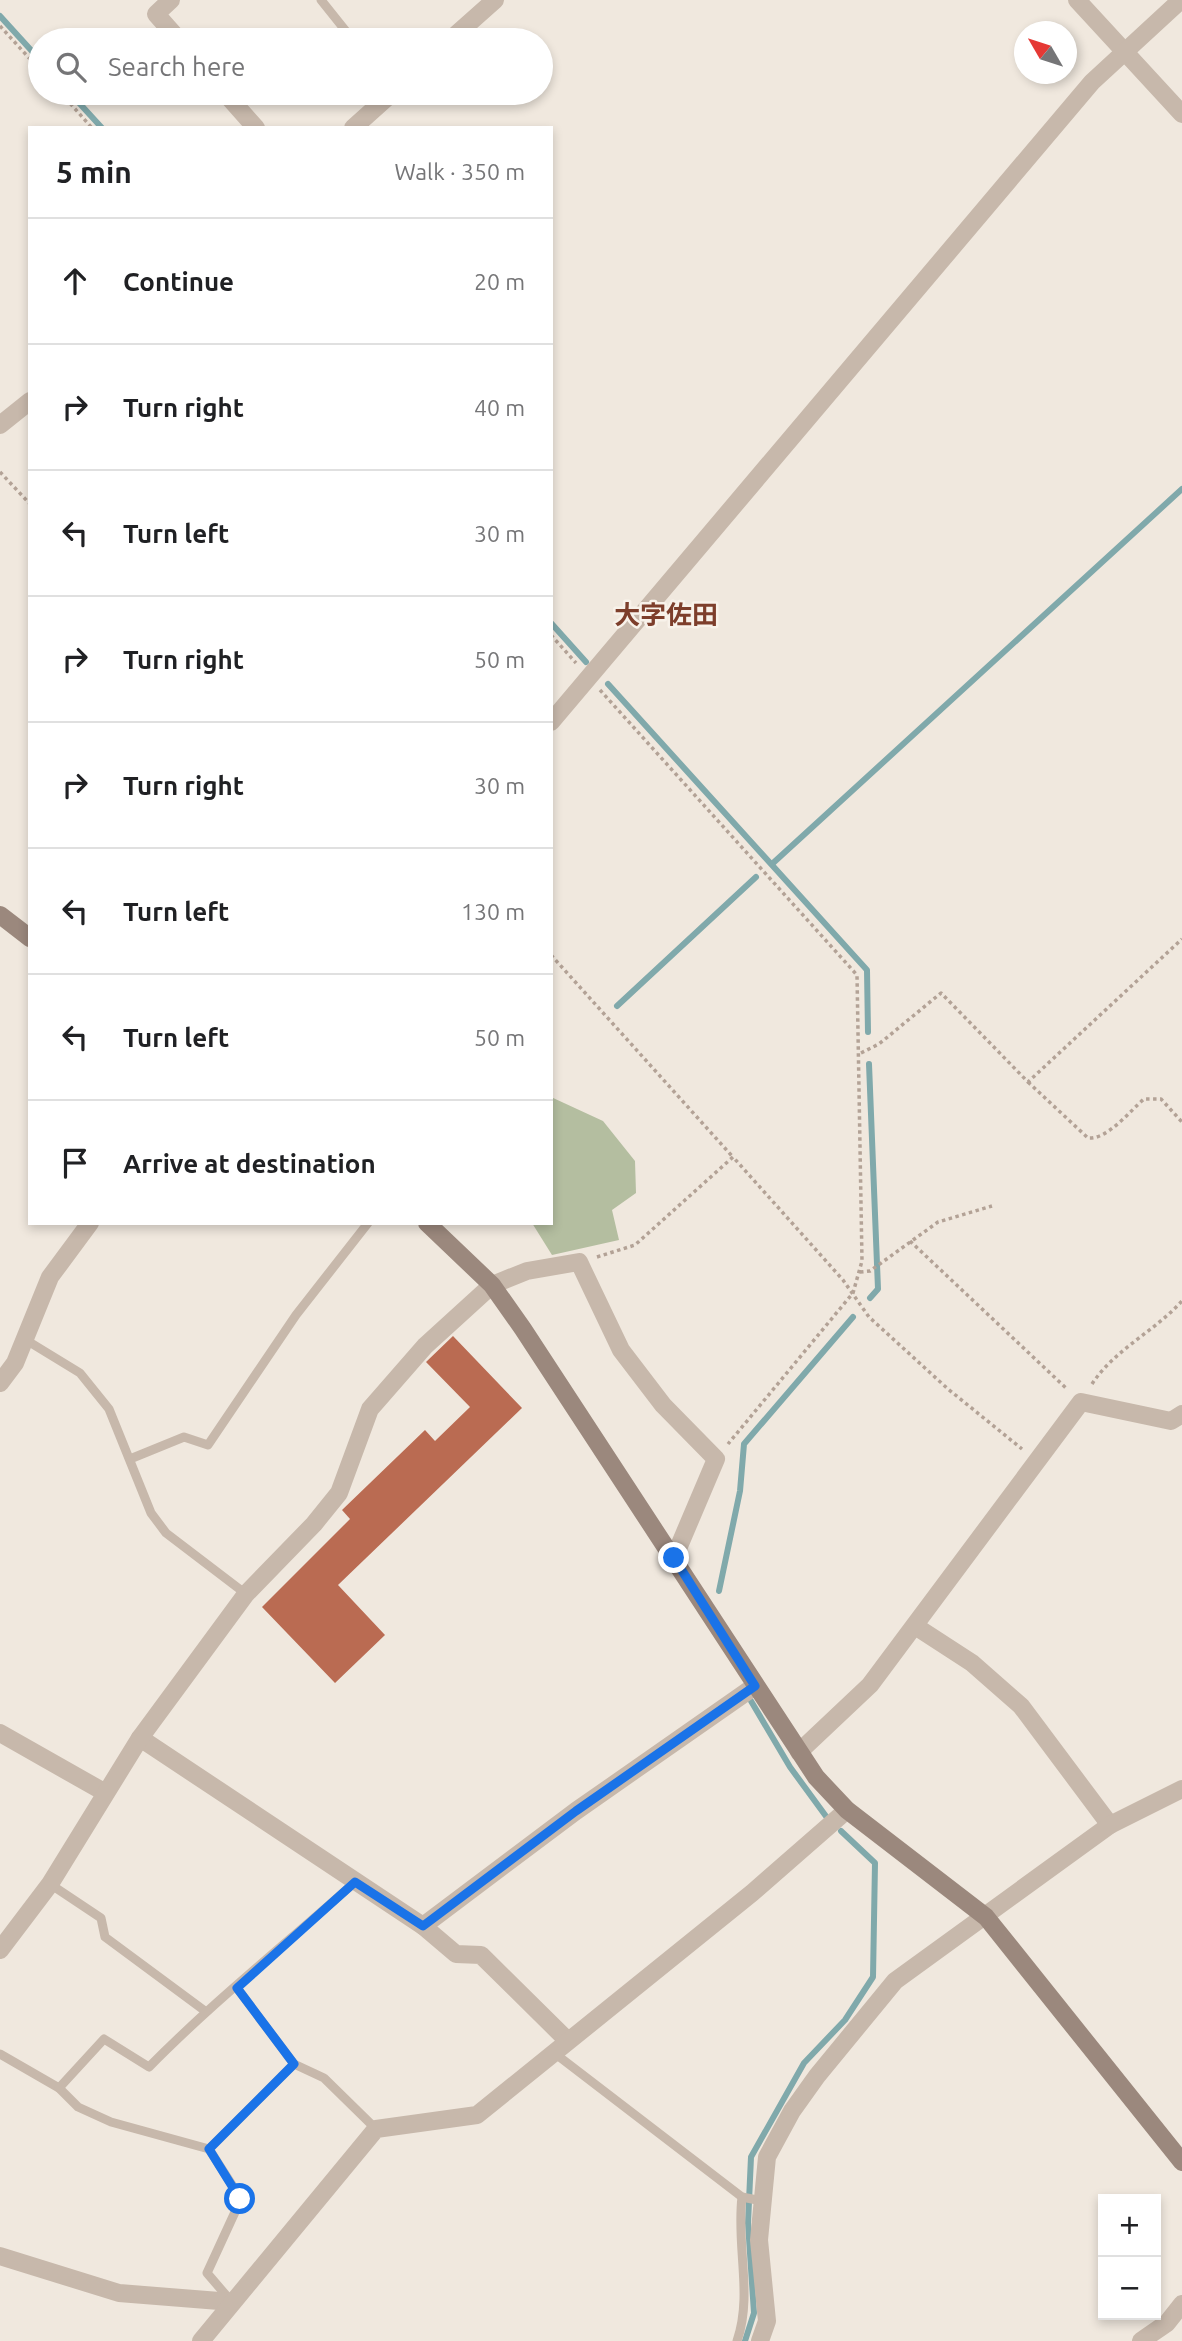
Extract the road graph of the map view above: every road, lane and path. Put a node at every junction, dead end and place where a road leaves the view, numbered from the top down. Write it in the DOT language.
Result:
graph roads {
  1 [pos="171,0"];
  2 [pos="321,0"];
  3 [pos="495,0"];
  4 [pos="1077,0"];
  5 [pos="1181,0"];
  6 [pos="0,26"];
  7 [pos="168,28"];
  8 [pos="343,28"];
  9 [pos="464,28"];
  10 [pos="1126,53"];
  11 [pos="28,57"];
  12 [pos="72,105"];
  13 [pos="236,105"];
  14 [pos="379,105"];
  15 [pos="1182,114"];
  16 [pos="90,126"];
  17 [pos="254,126"];
  18 [pos="355,126"];
  19 [pos="28,403"];
  20 [pos="0,425"];
  21 [pos="0,472"];
  22 [pos="28,502"];
  23 [pos="553,637"];
  24 [pos="589,677"];
  25 [pos="553,720"];
  26 [pos="0,915"];
  27 [pos="28,936"];
  28 [pos="1182,939"];
  29 [pos="553,957"];
  30 [pos="861,1053"];
  31 [pos="1028,1082"];
  32 [pos="1182,1122"];
  33 [pos="733,1157"];
  34 [pos="992,1206"];
  35 [pos="88,1225"];
  36 [pos="366,1225"];
  37 [pos="429,1225"];
  38 [pos="910,1241"];
  39 [pos="579,1262"];
  40 [pos="860,1272"];
  41 [pos="492,1285"];
  42 [pos="853,1293"];
  43 [pos="1182,1300"];
  44 [pos="26,1340"];
  45 [pos="0,1383"];
  46 [pos="1081,1402"];
  47 [pos="1182,1414"];
  48 [pos="130,1459"];
  49 [pos="716,1459"];
  50 [pos="1037,1461"];
  51 [pos="674,1558"];
  52 [pos="246,1594"];
  53 [pos="915,1626"];
  54 [pos="755,1686"];
  55 [pos="0,1733"];
  56 [pos="140,1738"];
  57 [pos="799,1752"];
  58 [pos="1182,1788"];
  59 [pos="104,1792"];
  60 [pos="847,1810"];
  61 [pos="1110,1825"];
  62 [pos="355,1882"];
  63 [pos="50,1884"];
  64 [pos="986,1916"];
  65 [pos="423,1926"];
  66 [pos="0,1950"];
  67 [pos="237,1988"];
  68 [pos="205,2011"];
  69 [pos="560,2046"];
  70 [pos="0,2054"];
  71 [pos="294,2064"];
  72 [pos="59,2088"];
  73 [pos="376,2129"];
  74 [pos="209,2149"];
  75 [pos="1182,2162"];
  76 [pos="742,2197"];
  77 [pos="759,2200"];
  78 [pos="0,2256"];
  79 [pos="232,2302"];
  80 [pos="1182,2305"];
  81 [pos="201,2341"];
  82 [pos="737,2341"];
  83 [pos="760,2341"];
  84 [pos="1141,2341"];
  1 -- 7 [label="street"];
  2 -- 8 [label="lane"];
  3 -- 9 [label="street"];
  4 -- 10 [label="street"];
  5 -- 10 [label="street"];
  6 -- 11 [label="path"];
  10 -- 15 [label="street"];
  10 -- 24 [label="street"];
  12 -- 16 [label="path"];
  13 -- 17 [label="street"];
  14 -- 18 [label="street"];
  19 -- 20 [label="street"];
  21 -- 22 [label="path"];
  23 -- 24 [label="path"];
  24 -- 25 [label="street"];
  24 -- 30 [label="path"];
  26 -- 27 [label="main road"];
  28 -- 31 [label="path"];
  29 -- 33 [label="path"];
  30 -- 31 [label="path"];
  30 -- 40 [label="path"];
  31 -- 32 [label="path"];
  33 -- 39 [label="path"];
  33 -- 42 [label="path"];
  34 -- 38 [label="path"];
  35 -- 44 [label="street"];
  36 -- 48 [label="lane"];
  37 -- 41 [label="main road"];
  38 -- 40 [label="path"];
  38 -- 46 [label="path"];
  39 -- 41 [label="street"];
  39 -- 49 [label="street"];
  40 -- 42 [label="path"];
  41 -- 51 [label="main road"];
  41 -- 52 [label="street"];
  42 -- 49 [label="path"];
  42 -- 50 [label="path"];
  43 -- 46 [label="path"];
  44 -- 45 [label="street"];
  44 -- 48 [label="lane"];
  46 -- 47 [label="street"];
  46 -- 50 [label="street"];
  48 -- 52 [label="lane"];
  49 -- 51 [label="street"];
  50 -- 53 [label="street"];
  51 -- 54 [label="main road"];
  52 -- 56 [label="street"];
  53 -- 57 [label="street"];
  53 -- 61 [label="street"];
  54 -- 57 [label="main road"];
  54 -- 65 [label="street"];
  55 -- 59 [label="street"];
  56 -- 59 [label="street"];
  56 -- 62 [label="street"];
  57 -- 60 [label="main road"];
  58 -- 61 [label="street"];
  59 -- 63 [label="street"];
  60 -- 64 [label="main road"];
  60 -- 69 [label="street"];
  61 -- 64 [label="street"];
  62 -- 65 [label="street"];
  62 -- 67 [label="lane"];
  63 -- 66 [label="street"];
  63 -- 68 [label="lane"];
  64 -- 75 [label="main road"];
  64 -- 77 [label="street"];
  65 -- 69 [label="street"];
  67 -- 68 [label="lane"];
  67 -- 71 [label="lane"];
  68 -- 72 [label="lane"];
  69 -- 73 [label="street"];
  69 -- 76 [label="lane"];
  70 -- 72 [label="lane"];
  71 -- 73 [label="lane"];
  71 -- 74 [label="lane"];
  72 -- 74 [label="lane"];
  73 -- 79 [label="street"];
  74 -- 79 [label="lane"];
  76 -- 77 [label="lane"];
  76 -- 82 [label="lane"];
  77 -- 83 [label="street"];
  78 -- 79 [label="street"];
  79 -- 81 [label="street"];
  80 -- 84 [label="street"];
}
